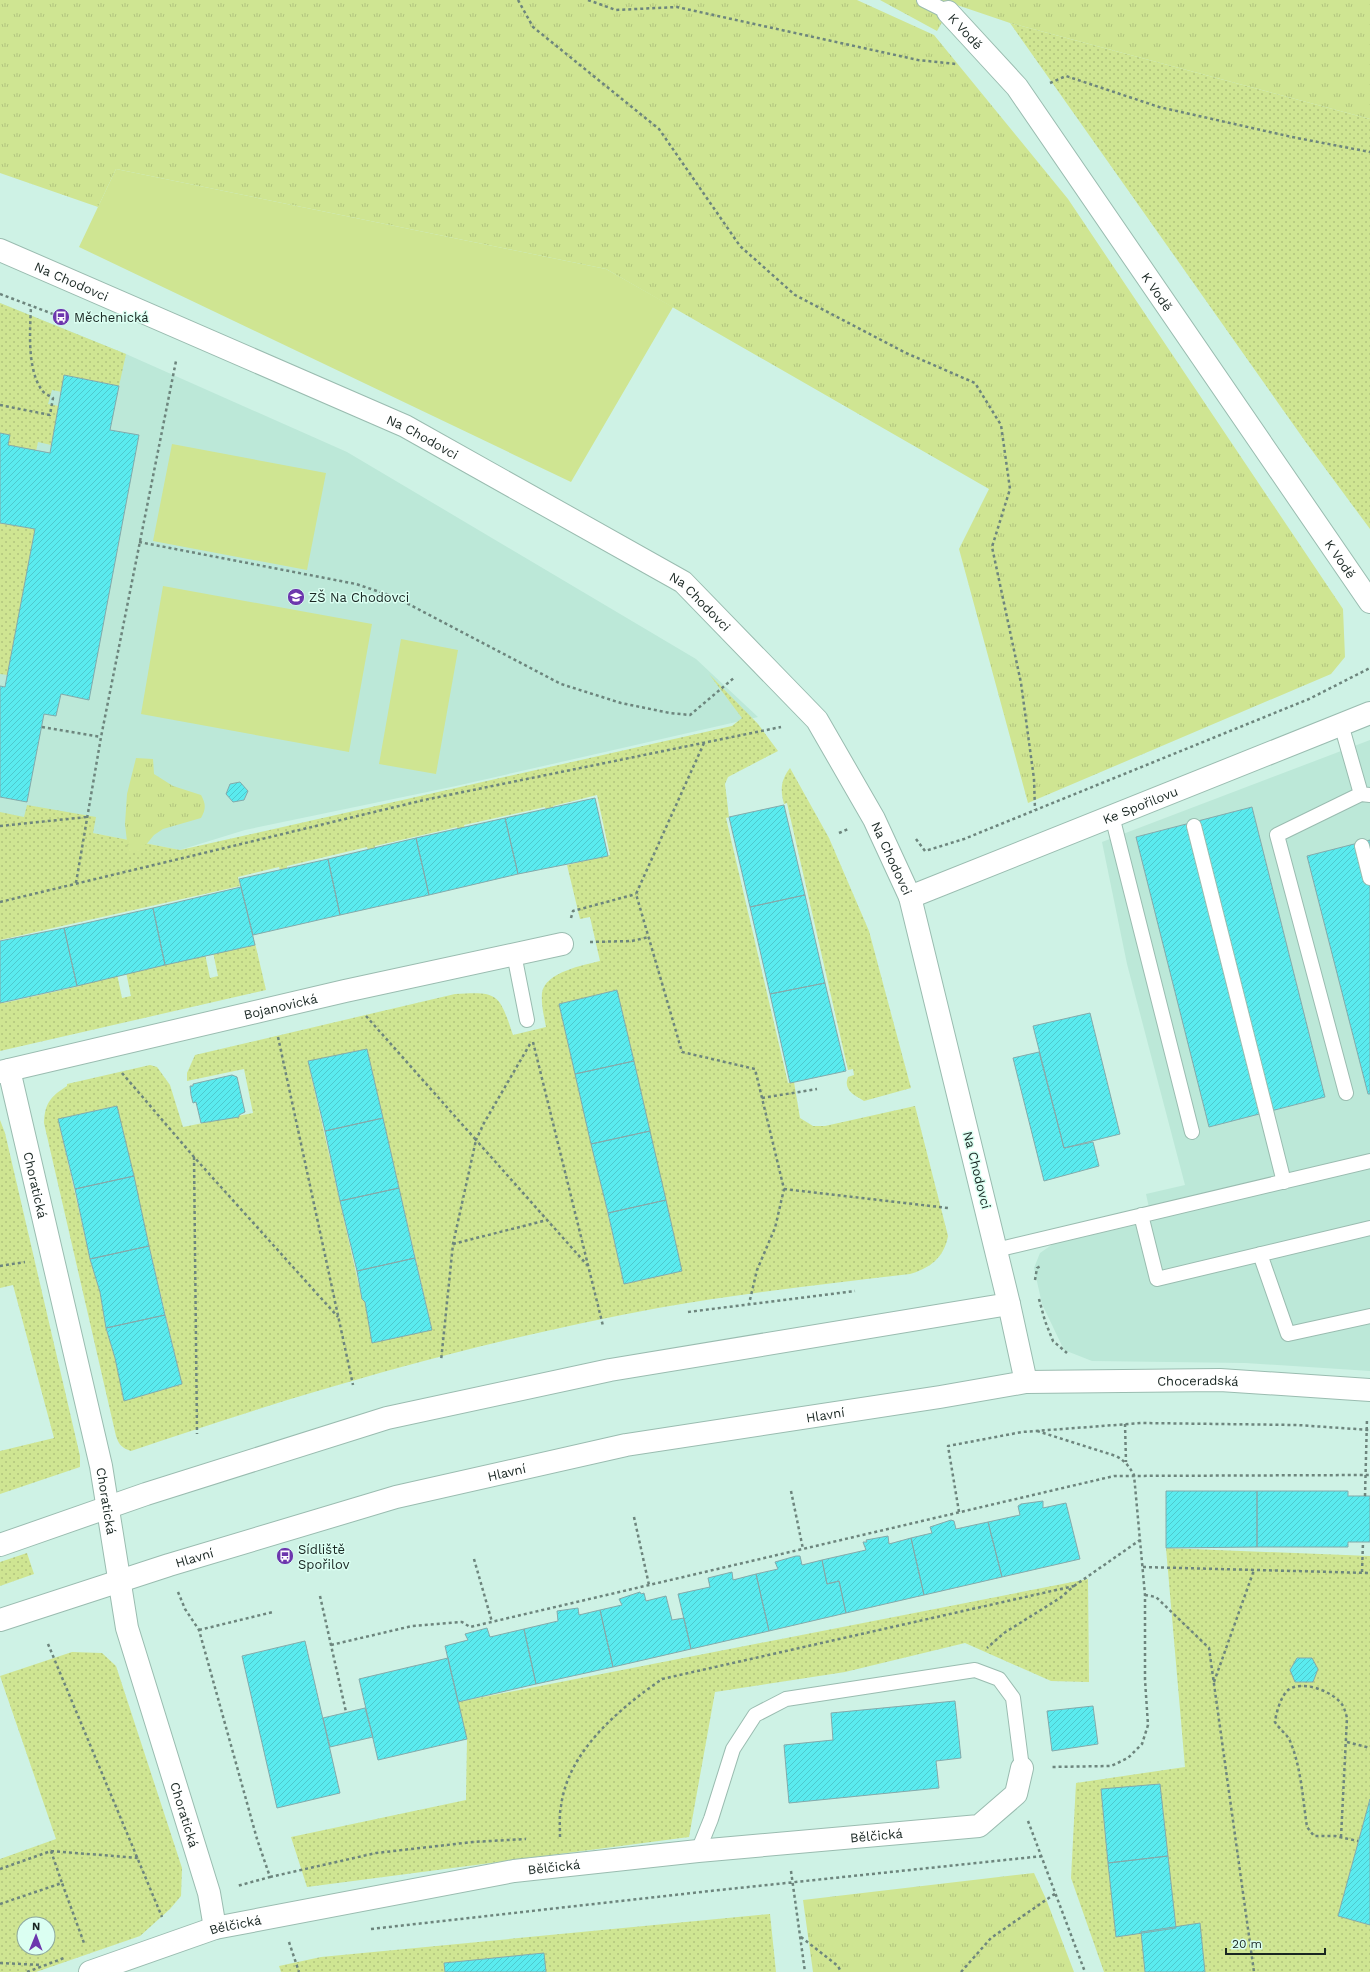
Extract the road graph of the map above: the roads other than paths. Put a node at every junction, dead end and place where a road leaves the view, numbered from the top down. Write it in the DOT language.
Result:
graph roads {
  1 [pos="924,0"];
  2 [pos="948,12"];
  3 [pos="0,250"];
  4 [pos="1370,602"];
  5 [pos="1370,713"];
  6 [pos="1341,724"];
  7 [pos="1366,795"];
  8 [pos="1112,816"];
  9 [pos="1194,826"];
  10 [pos="1362,846"];
  11 [pos="1370,878"];
  12 [pos="910,898"];
  13 [pos="562,944"];
  14 [pos="514,954"];
  15 [pos="527,1020"];
  16 [pos="4,1071"];
  17 [pos="1346,1093"];
  18 [pos="1192,1132"];
  19 [pos="1370,1161"];
  20 [pos="1284,1182"];
  21 [pos="1141,1215"];
  22 [pos="1370,1228"];
  23 [pos="996,1250"];
  24 [pos="1260,1254"];
  25 [pos="1009,1304"];
  26 [pos="1370,1316"];
  27 [pos="1026,1382"];
  28 [pos="1370,1390"];
  29 [pos="107,1507"];
  30 [pos="0,1545"];
  31 [pos="119,1583"];
  32 [pos="0,1620"];
  33 [pos="1022,1768"];
  34 [pos="698,1851"];
  35 [pos="215,1928"];
  36 [pos="90,1972"];
  1 -- 2 [label="lane, K Vodě"];
  2 -- 4 [label="street, K Vodě"];
  3 -- 12 [label="street, Na Chodovci"];
  5 -- 6 [label="street, Ke Spořilovu"];
  6 -- 7 [label="lane"];
  6 -- 8 [label="street, Ke Spořilovu"];
  7 -- 17 [label="lane"];
  8 -- 12 [label="street, Ke Spořilovu"];
  8 -- 18 [label="lane"];
  9 -- 20 [label="lane"];
  10 -- 11 [label="lane"];
  12 -- 23 [label="street, Na Chodovci"];
  13 -- 14 [label="street, Bojanovická"];
  14 -- 15 [label="lane"];
  14 -- 16 [label="street, Bojanovická"];
  16 -- 29 [label="street, Choratická"];
  19 -- 20 [label="lane"];
  20 -- 21 [label="lane"];
  21 -- 23 [label="lane"];
  21 -- 24 [label="lane"];
  22 -- 24 [label="lane"];
  23 -- 25 [label="street, Na Chodovci"];
  24 -- 26 [label="lane"];
  25 -- 27 [label="street, Na Chodovci"];
  25 -- 29 [label="street"];
  27 -- 28 [label="street, Choceradská"];
  27 -- 31 [label="street, Hlavní"];
  29 -- 30 [label="street"];
  29 -- 31 [label="street, Choratická"];
  31 -- 32 [label="street, Hlavní"];
  31 -- 35 [label="street, Choratická"];
  33 -- 34 [label="street, Bělčická"];
  33 -- 34 [label="lane"];
  34 -- 35 [label="street, Bělčická"];
  35 -- 36 [label="street, Bělčická"];
}
